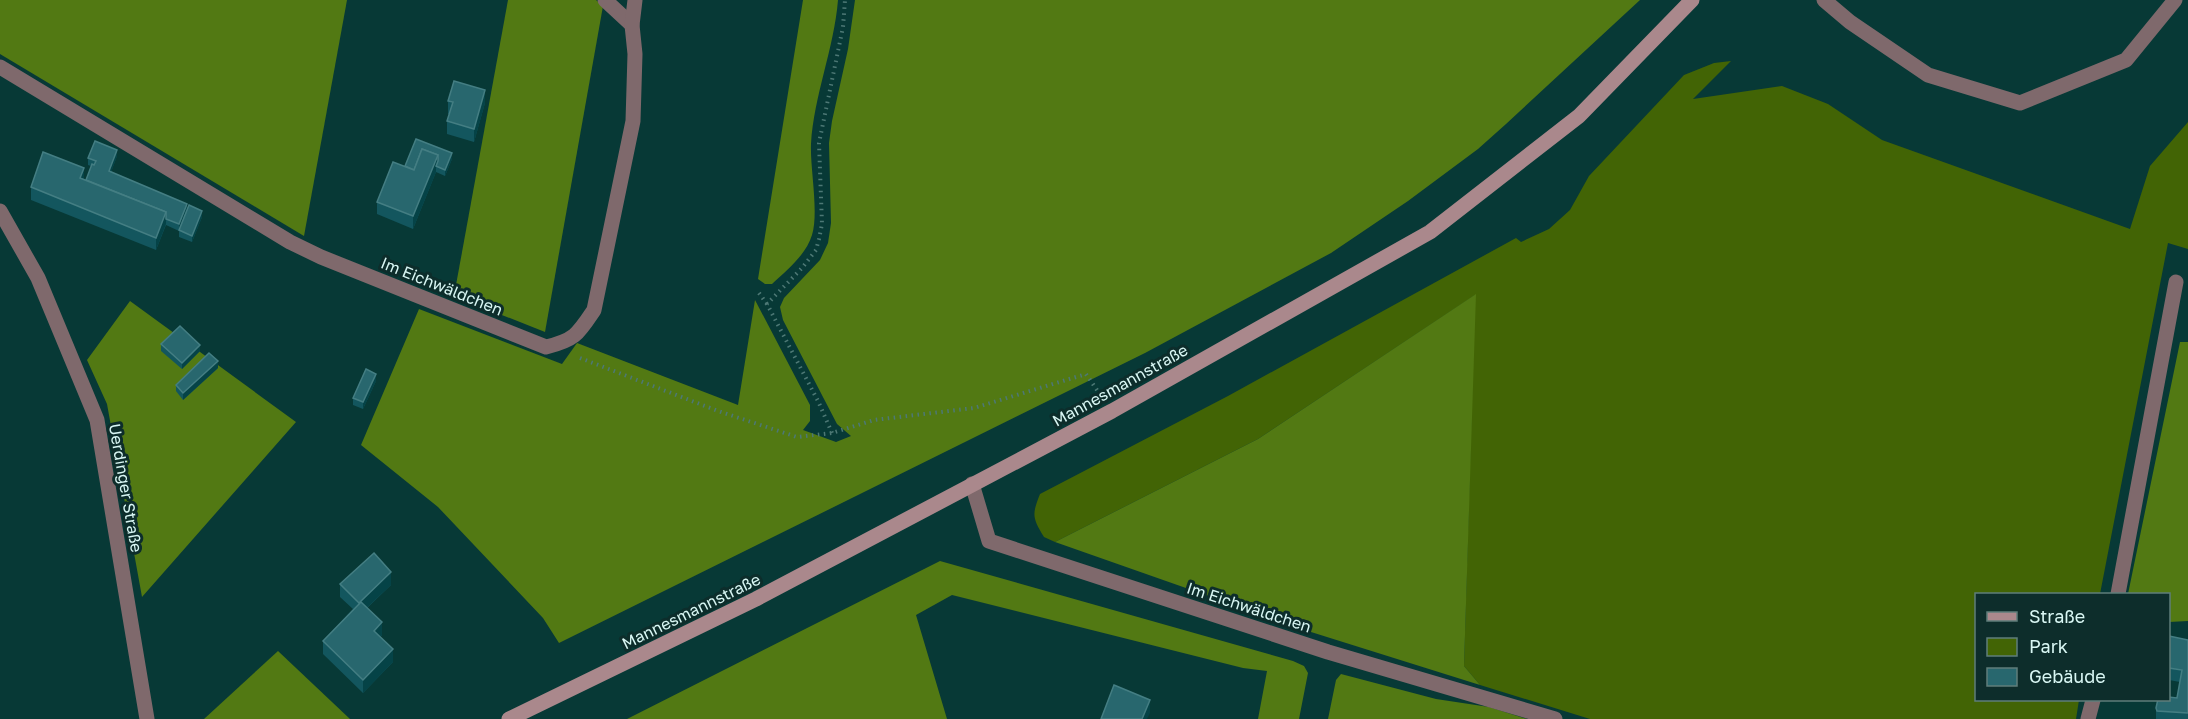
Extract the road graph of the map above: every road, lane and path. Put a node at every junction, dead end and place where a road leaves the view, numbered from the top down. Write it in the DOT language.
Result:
graph roads {
  1 [pos="604,0"];
  2 [pos="635,0"];
  3 [pos="845,0"];
  4 [pos="1692,0"];
  5 [pos="1824,0"];
  6 [pos="2175,0"];
  7 [pos="632,25"];
  8 [pos="0,66"];
  9 [pos="0,211"];
  10 [pos="2175,282"];
  11 [pos="759,293"];
  12 [pos="767,304"];
  13 [pos="546,347"];
  14 [pos="1112,411"];
  15 [pos="832,433"];
  16 [pos="972,484"];
  17 [pos="2118,593"];
  18 [pos="2092,701"];
  19 [pos="147,719"];
  20 [pos="509,719"];
  21 [pos="1556,719"];
  22 [pos="2088,719"];
  1 -- 7 [label="street"];
  2 -- 7 [label="street"];
  3 -- 12 [label="path"];
  4 -- 14 [label="main road, Mannesmannstraße"];
  5 -- 6 [label="street"];
  7 -- 13 [label="street"];
  8 -- 13 [label="street, Im Eichwäldchen"];
  9 -- 19 [label="street, Uerdinger Straße"];
  10 -- 17 [label="street"];
  11 -- 12 [label="path"];
  12 -- 15 [label="path"];
  13 -- 15 [label="path"];
  14 -- 15 [label="path"];
  14 -- 16 [label="main road, Mannesmannstraße"];
  16 -- 20 [label="main road, Mannesmannstraße"];
  16 -- 21 [label="street, Im Eichwäldchen"];
  18 -- 22 [label="street"];
}
